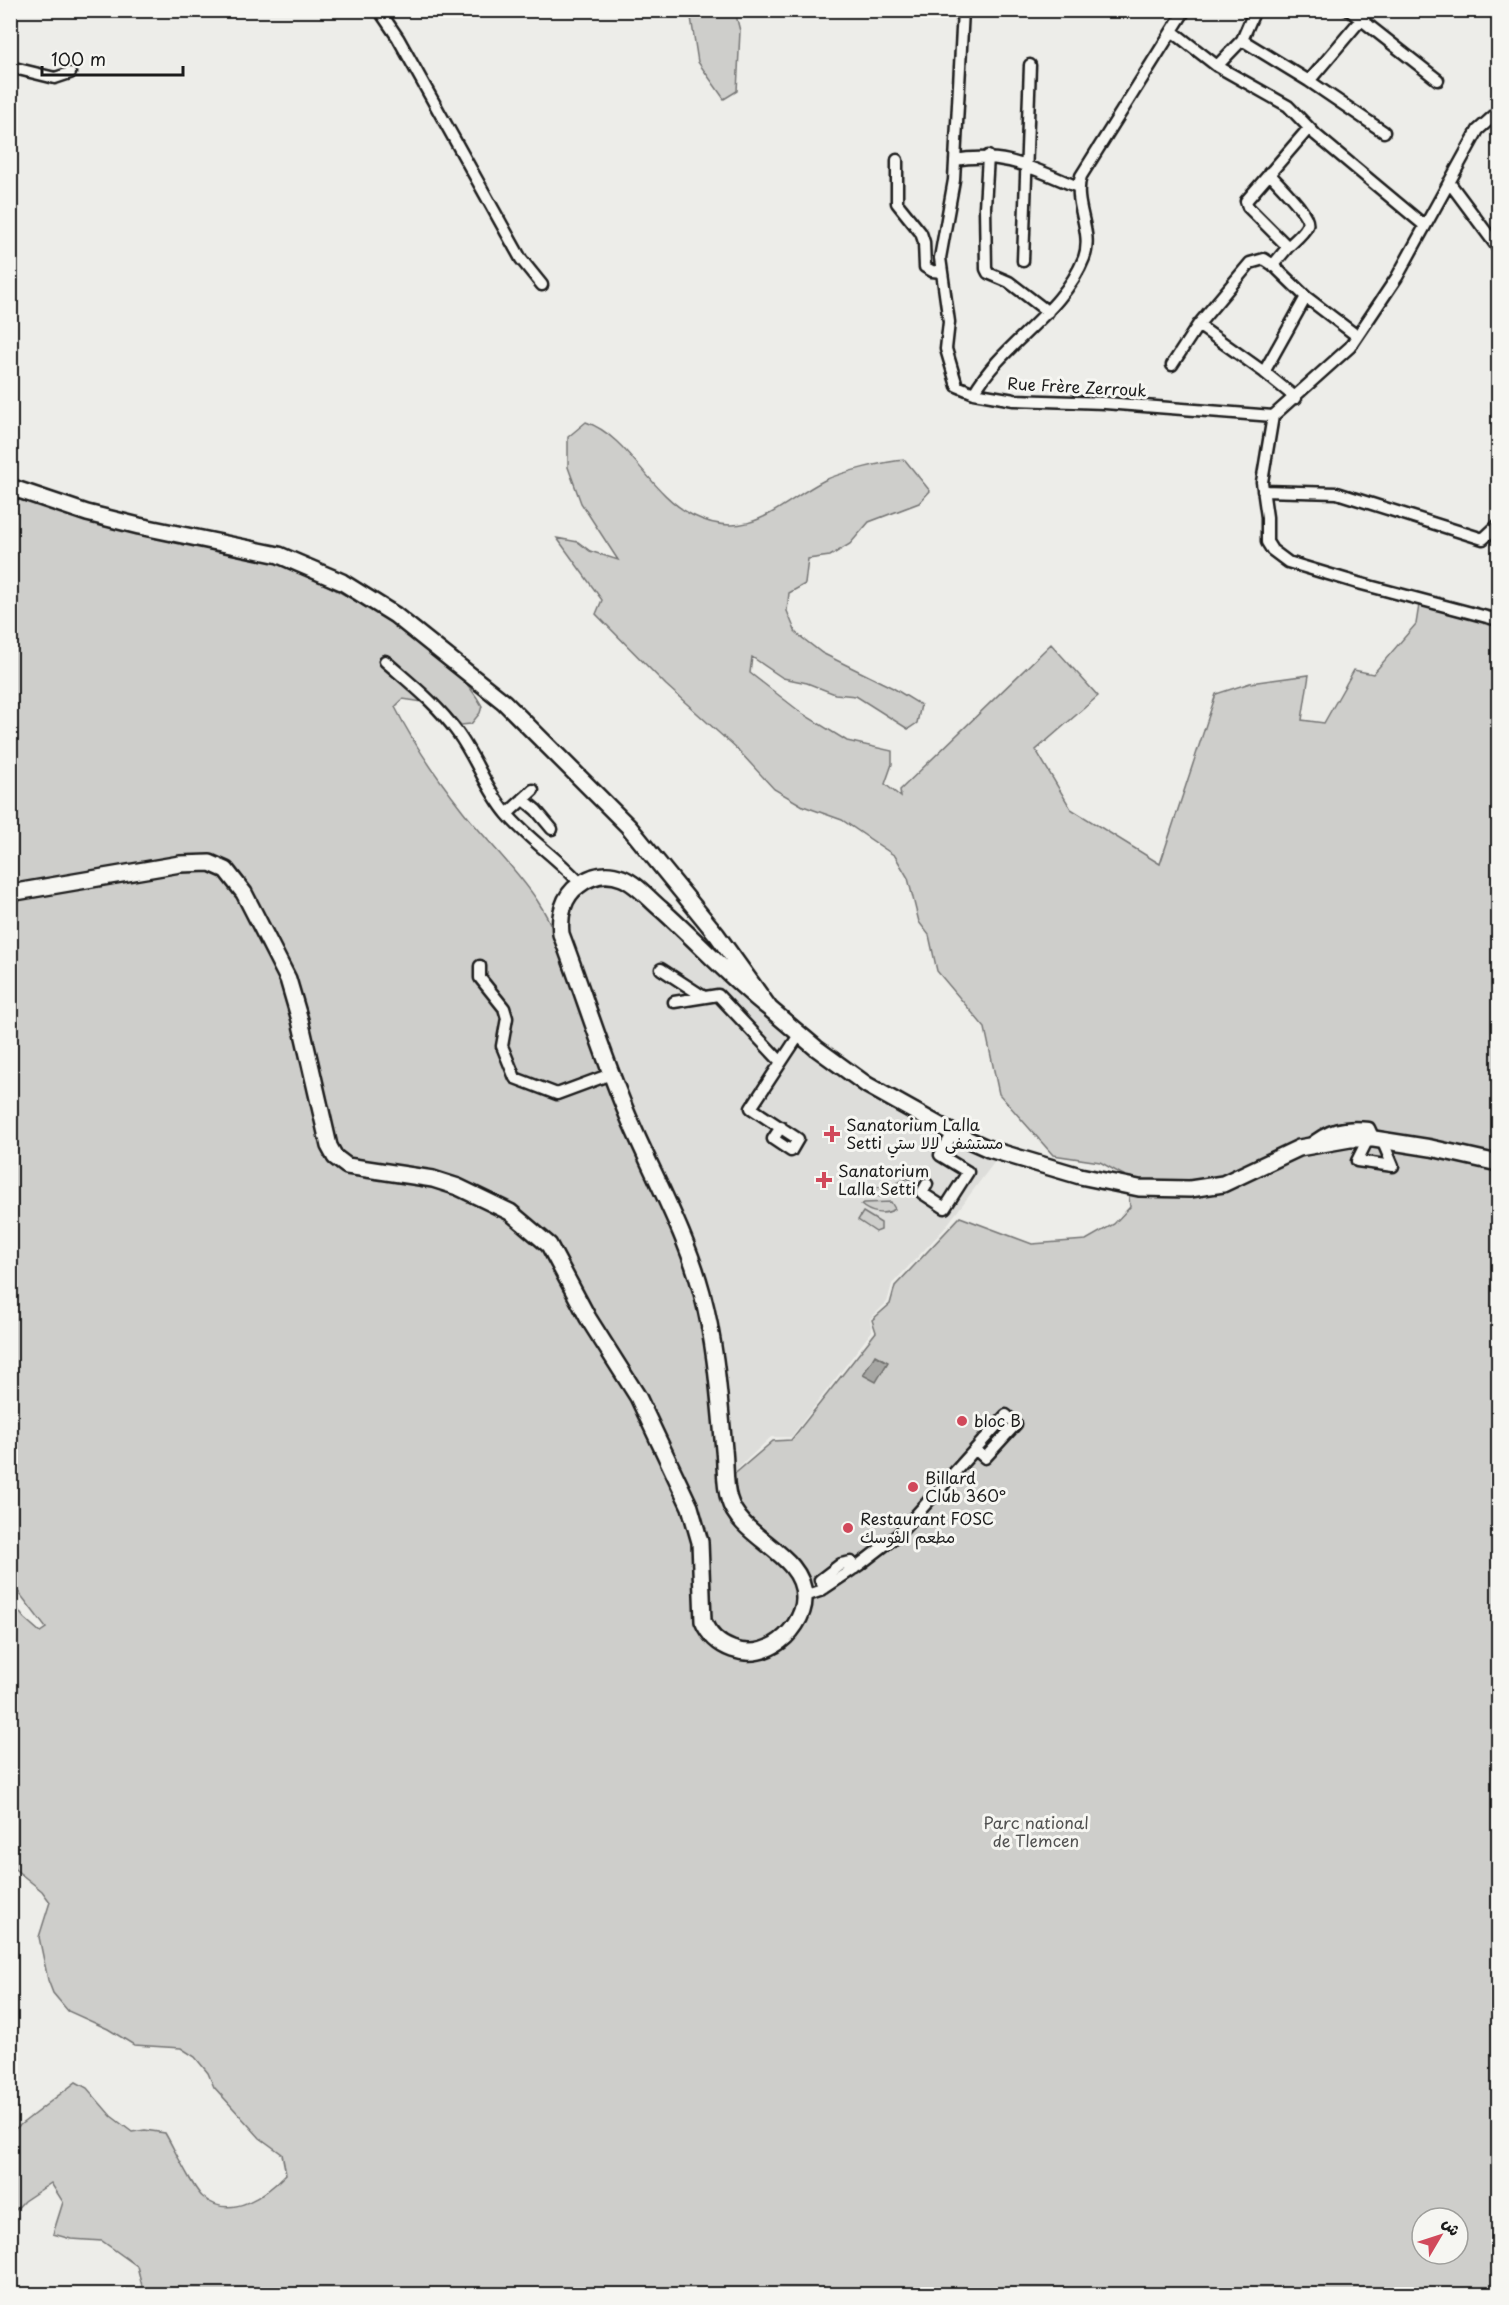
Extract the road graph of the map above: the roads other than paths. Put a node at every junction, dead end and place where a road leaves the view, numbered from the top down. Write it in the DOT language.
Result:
graph roads {
  1 [pos="379,10"];
  2 [pos="963,10"];
  3 [pos="1185,10"];
  4 [pos="1255,10"];
  5 [pos="1349,10"];
  6 [pos="1369,10"];
  7 [pos="1360,20"];
  8 [pos="1172,31"];
  9 [pos="1242,40"];
  10 [pos="1030,65"];
  11 [pos="1217,66"];
  12 [pos="10,67"];
  13 [pos="70,73"];
  14 [pos="1438,80"];
  15 [pos="1309,81"];
  16 [pos="1498,112"];
  17 [pos="1309,128"];
  18 [pos="1384,132"];
  19 [pos="988,156"];
  20 [pos="897,160"];
  21 [pos="955,160"];
  22 [pos="1026,166"];
  23 [pos="1269,173"];
  24 [pos="1449,182"];
  25 [pos="1078,187"];
  26 [pos="1425,226"];
  27 [pos="1288,248"];
  28 [pos="1498,248"];
  29 [pos="1023,261"];
  30 [pos="1273,265"];
  31 [pos="942,272"];
  32 [pos="542,285"];
  33 [pos="1306,297"];
  34 [pos="1048,312"];
  35 [pos="1198,325"];
  36 [pos="1357,336"];
  37 [pos="1172,365"];
  38 [pos="1264,372"];
  39 [pos="974,393"];
  40 [pos="1296,398"];
  41 [pos="1273,416"];
  42 [pos="10,486"];
  43 [pos="1263,491"];
  44 [pos="1498,525"];
  45 [pos="1498,620"];
  46 [pos="385,661"];
  47 [pos="533,790"];
  48 [pos="523,799"];
  49 [pos="507,814"];
  50 [pos="552,830"];
  51 [pos="580,883"];
  52 [pos="10,893"];
  53 [pos="480,966"];
  54 [pos="661,969"];
  55 [pos="704,997"];
  56 [pos="674,1002"];
  57 [pos="770,1009"];
  58 [pos="799,1035"];
  59 [pos="781,1062"];
  60 [pos="611,1074"];
  61 [pos="781,1127"];
  62 [pos="953,1133"];
  63 [pos="1498,1163"];
  64 [pos="927,1184"];
  65 [pos="976,1449"];
  66 [pos="805,1596"];
  1 -- 32 [label="street"];
  2 -- 21 [label="street"];
  3 -- 8 [label="street"];
  4 -- 9 [label="street"];
  5 -- 7 [label="street"];
  6 -- 7 [label="street"];
  7 -- 14 [label="street"];
  7 -- 15 [label="street"];
  8 -- 11 [label="street"];
  8 -- 25 [label="street"];
  9 -- 11 [label="street"];
  9 -- 15 [label="street"];
  10 -- 22 [label="street"];
  11 -- 17 [label="street"];
  12 -- 13 [label="street"];
  15 -- 18 [label="street"];
  16 -- 24 [label="street"];
  17 -- 23 [label="street"];
  17 -- 26 [label="street"];
  19 -- 21 [label="street"];
  19 -- 22 [label="street"];
  19 -- 34 [label="street"];
  20 -- 31 [label="street"];
  21 -- 31 [label="street"];
  22 -- 25 [label="street"];
  22 -- 29 [label="street"];
  23 -- 27 [label="street"];
  23 -- 27 [label="street"];
  24 -- 26 [label="street"];
  24 -- 28 [label="street"];
  25 -- 34 [label="street, Rue Frère Zerrouk"];
  26 -- 36 [label="street"];
  27 -- 30 [label="street"];
  30 -- 33 [label="street"];
  30 -- 35 [label="street"];
  31 -- 39 [label="street"];
  33 -- 36 [label="street"];
  33 -- 38 [label="street"];
  34 -- 39 [label="street, Rue Frère Zerrouk"];
  35 -- 37 [label="street"];
  35 -- 38 [label="street"];
  36 -- 40 [label="street"];
  38 -- 40 [label="street"];
  39 -- 41 [label="street, Rue Frère Zerrouk"];
  40 -- 41 [label="street"];
  41 -- 43 [label="street"];
  42 -- 57 [label="main road"];
  43 -- 44 [label="street"];
  43 -- 45 [label="street"];
  46 -- 49 [label="street"];
  47 -- 48 [label="street"];
  48 -- 49 [label="street"];
  48 -- 50 [label="street"];
  49 -- 51 [label="street"];
  51 -- 57 [label="main road"];
  51 -- 60 [label="main road"];
  52 -- 66 [label="main road"];
  53 -- 60 [label="street"];
  54 -- 55 [label="street"];
  55 -- 56 [label="street"];
  55 -- 59 [label="street"];
  57 -- 58 [label="main road"];
  58 -- 59 [label="street"];
  58 -- 62 [label="main road"];
  59 -- 61 [label="street"];
  60 -- 66 [label="main road"];
  62 -- 63 [label="main road"];
  62 -- 64 [label="street"];
  65 -- 66 [label="street"];
}
